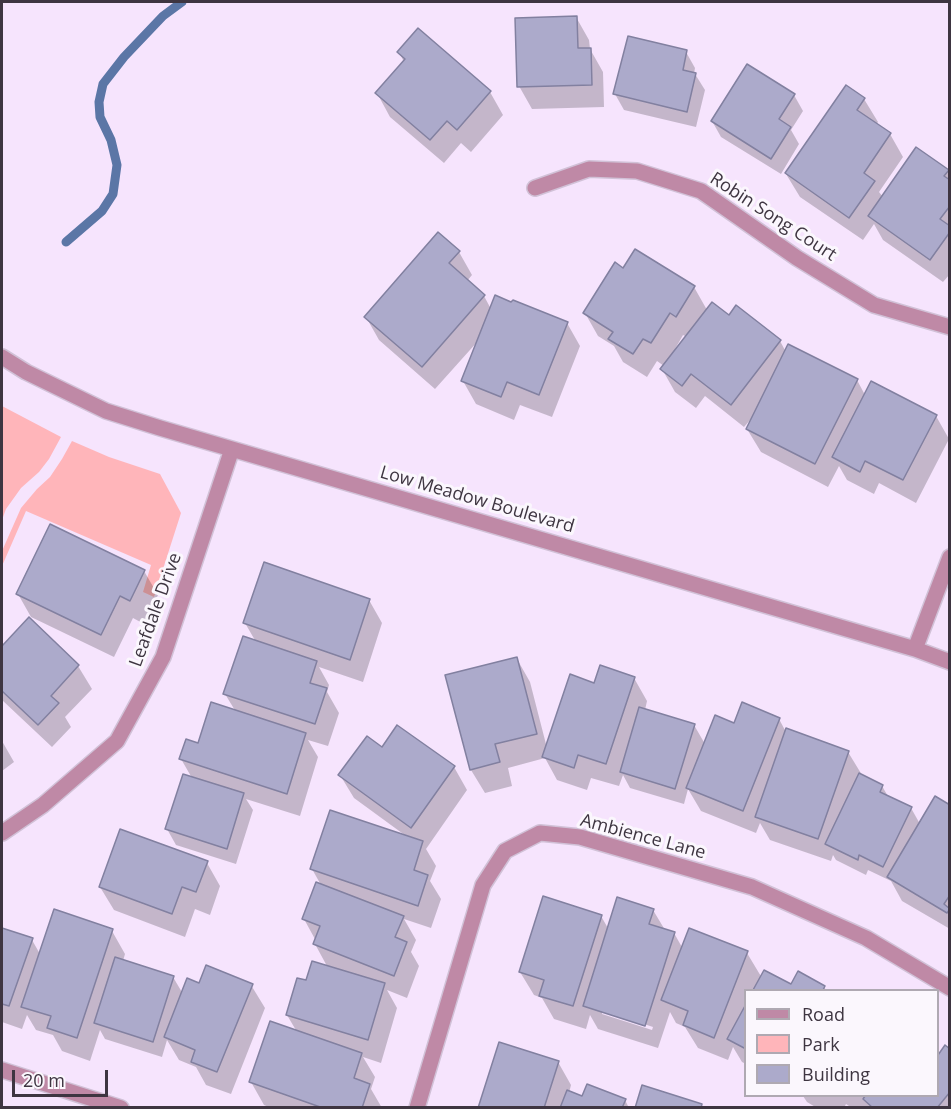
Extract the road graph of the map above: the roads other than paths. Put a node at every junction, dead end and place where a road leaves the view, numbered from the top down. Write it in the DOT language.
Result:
graph roads {
  1 [pos="535,188"];
  2 [pos="950,327"];
  3 [pos="2,357"];
  4 [pos="232,449"];
  5 [pos="950,557"];
  6 [pos="915,649"];
  7 [pos="950,662"];
  8 [pos="2,833"];
  9 [pos="950,988"];
  10 [pos="2,1070"];
  11 [pos="121,1107"];
  12 [pos="417,1107"];
  1 -- 2 [label="street, Robin Song Court"];
  3 -- 4 [label="street, Low Meadow Boulevard"];
  4 -- 6 [label="street, Low Meadow Boulevard"];
  4 -- 8 [label="street, Leafdale Drive"];
  5 -- 6 [label="street"];
  6 -- 7 [label="street, Low Meadow Boulevard"];
  9 -- 12 [label="street, Ambience Lane"];
  10 -- 11 [label="street"];
}
